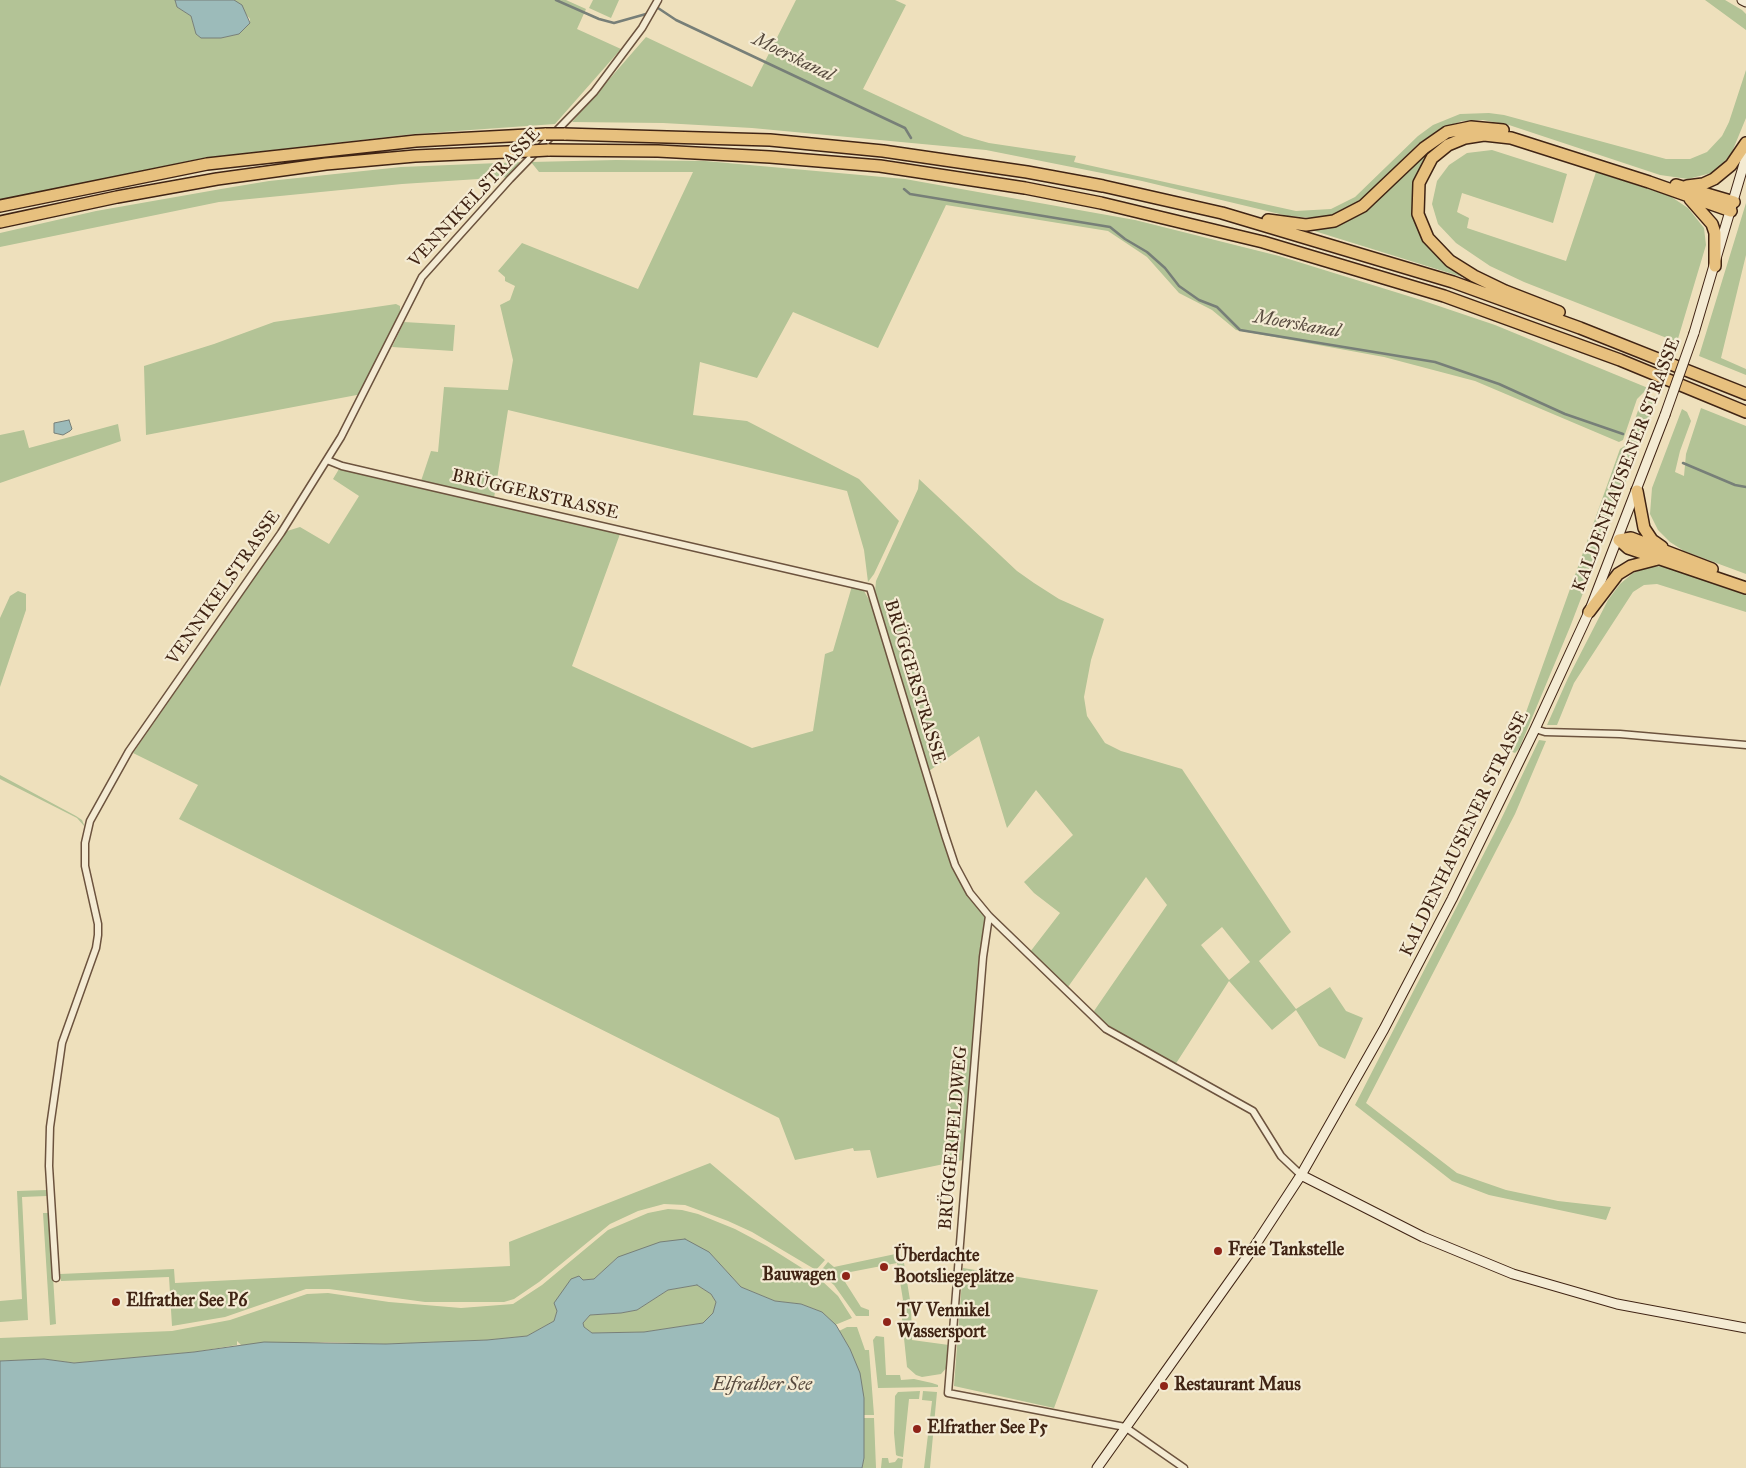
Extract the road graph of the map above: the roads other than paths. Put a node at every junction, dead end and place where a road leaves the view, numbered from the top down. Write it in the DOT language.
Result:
graph roads {
  1 [pos="658,0"];
  2 [pos="1742,0"];
  3 [pos="1746,2"];
  4 [pos="1746,143"];
  5 [pos="1746,157"];
  6 [pos="1678,186"];
  7 [pos="1687,196"];
  8 [pos="0,206"];
  9 [pos="1732,207"];
  10 [pos="1222,213"];
  11 [pos="0,222"];
  12 [pos="1715,266"];
  13 [pos="1580,328"];
  14 [pos="1746,394"];
  15 [pos="1746,412"];
  16 [pos="327,460"];
  17 [pos="1637,490"];
  18 [pos="1619,540"];
  19 [pos="1671,554"];
  20 [pos="1659,559"];
  21 [pos="1746,582"];
  22 [pos="1746,588"];
  23 [pos="1589,612"];
  24 [pos="1536,729"];
  25 [pos="1746,745"];
  26 [pos="989,916"];
  27 [pos="1301,1175"];
  28 [pos="56,1278"];
  29 [pos="1746,1328"];
  30 [pos="1124,1427"];
  31 [pos="1097,1468"];
  32 [pos="1184,1468"];
  1 -- 16 [label="street, VENNIKELSTRASSE"];
  2 -- 3 [label="main road"];
  4 -- 6 [label="highway"];
  5 -- 9 [label="main road, KALDENHAUSENER STRASSE"];
  6 -- 9 [label="highway"];
  6 -- 10 [label="highway"];
  7 -- 9 [label="highway"];
  7 -- 12 [label="highway"];
  7 -- 13 [label="highway"];
  8 -- 10 [label="highway, bridge"];
  9 -- 12 [label="main road, KALDENHAUSENER STRASSE"];
  10 -- 13 [label="highway"];
  11 -- 15 [label="highway, bridge"];
  12 -- 17 [label="main road, KALDENHAUSENER STRASSE, bridge"];
  13 -- 14 [label="highway"];
  16 -- 26 [label="street, BRÜGGERSTRASSE"];
  16 -- 28 [label="street, VENNIKELSTRASSE"];
  17 -- 18 [label="main road, KALDENHAUSENER STRASSE"];
  17 -- 19 [label="highway"];
  18 -- 19 [label="highway"];
  18 -- 20 [label="highway"];
  18 -- 23 [label="main road, KALDENHAUSENER STRASSE"];
  19 -- 21 [label="highway"];
  20 -- 22 [label="highway"];
  20 -- 23 [label="highway"];
  23 -- 24 [label="main road, KALDENHAUSENER STRASSE"];
  24 -- 25 [label="street"];
  24 -- 27 [label="main road, KALDENHAUSENER STRASSE"];
  26 -- 27 [label="street, BRÜGGERSTRASSE"];
  26 -- 30 [label="street, BRÜGGERFELDWEG"];
  27 -- 29 [label="main road"];
  27 -- 30 [label="main road, KALDENHAUSENER STRASSE"];
  30 -- 31 [label="main road, KALDENHAUSENER STRASSE"];
  30 -- 32 [label="street"];
}
